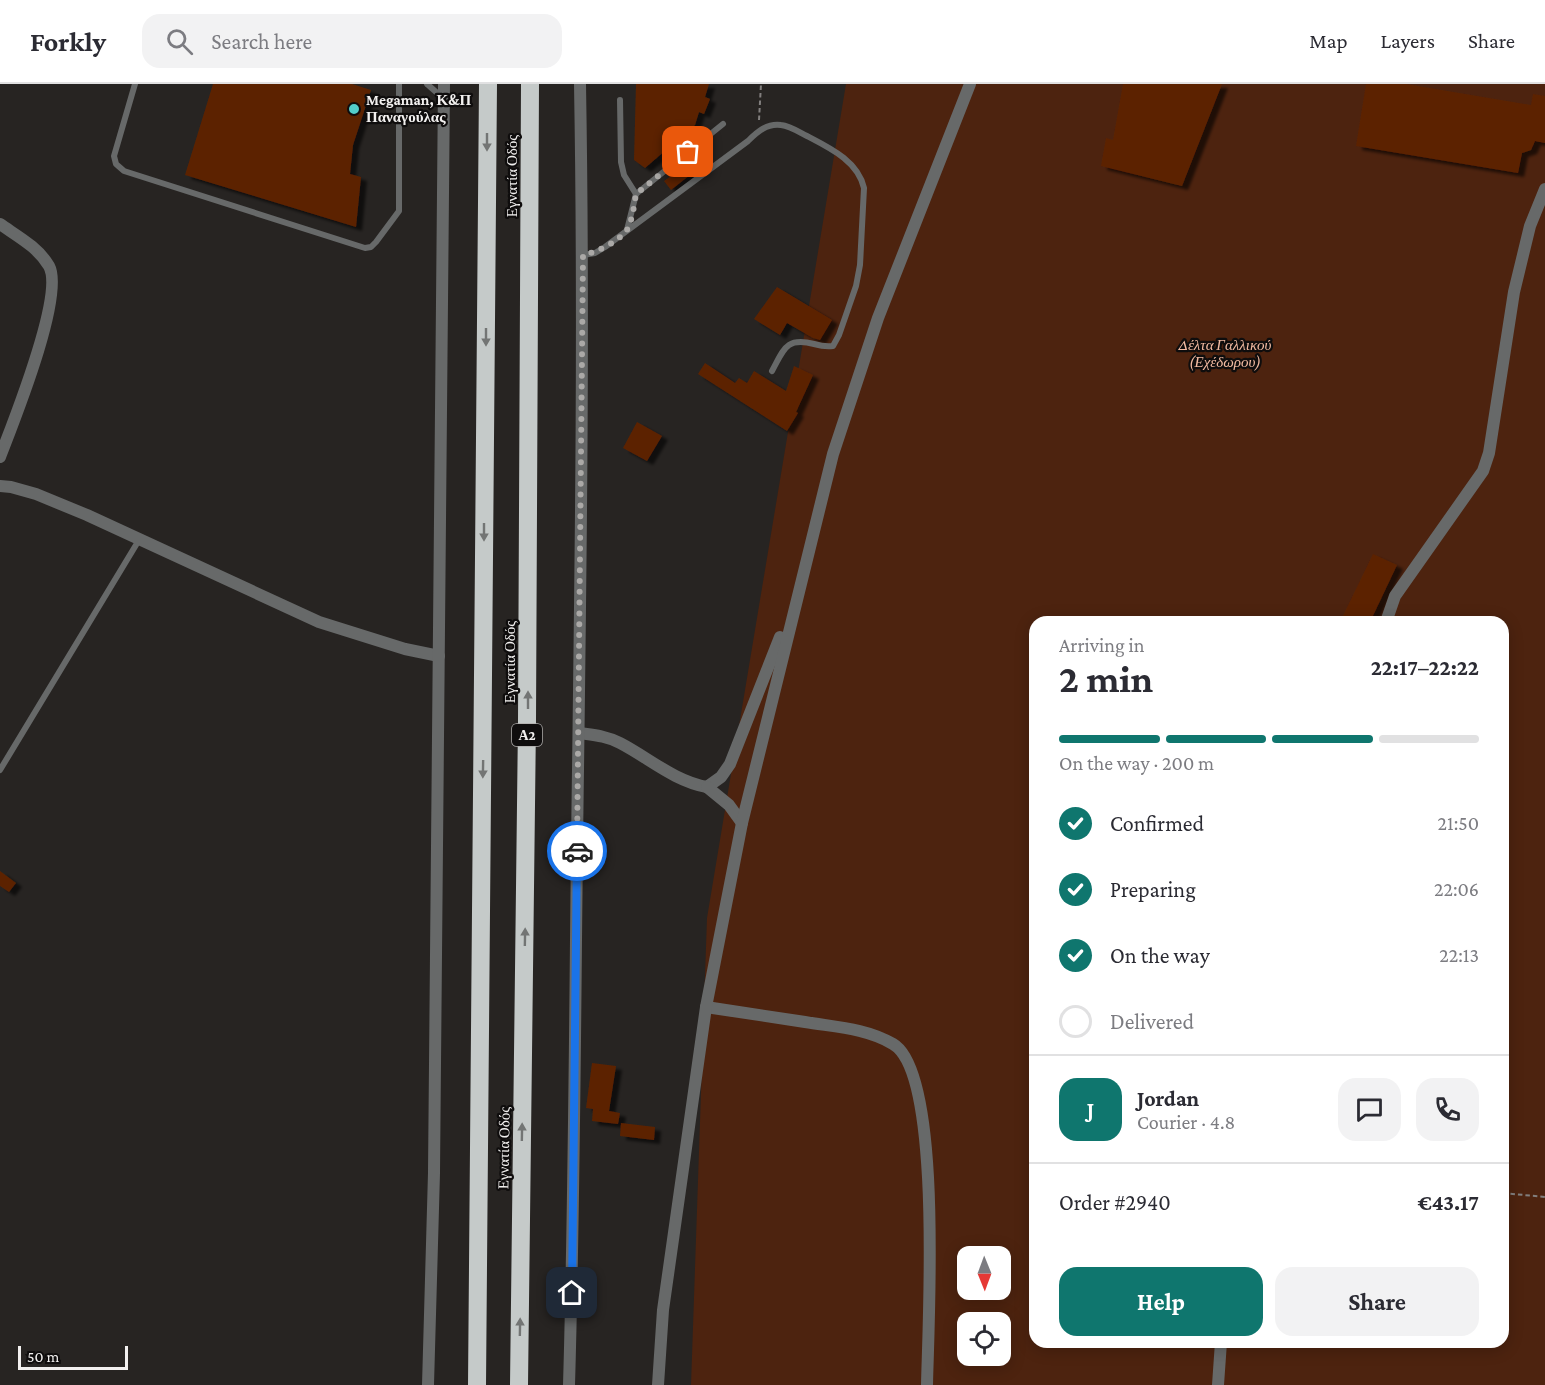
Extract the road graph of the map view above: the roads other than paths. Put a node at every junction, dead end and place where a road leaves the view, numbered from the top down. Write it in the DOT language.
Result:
graph roads {
  1 [pos="135,84"];
  2 [pos="399,84"];
  3 [pos="427,84"];
  4 [pos="444,84"];
  5 [pos="488,84"];
  6 [pos="530,84"];
  7 [pos="580,84"];
  8 [pos="970,84"];
  9 [pos="444,100"];
  10 [pos="620,100"];
  11 [pos="723,124"];
  12 [pos="1545,189"];
  13 [pos="636,194"];
  14 [pos="0,224"];
  15 [pos="627,230"];
  16 [pos="583,255"];
  17 [pos="772,371"];
  18 [pos="0,457"];
  19 [pos="0,486"];
  20 [pos="139,540"];
  21 [pos="798,591"];
  22 [pos="1388,616"];
  23 [pos="440,656"];
  24 [pos="579,734"];
  25 [pos="0,770"];
  26 [pos="707,787"];
  27 [pos="742,823"];
  28 [pos="706,1007"];
  29 [pos="1221,1348"];
  30 [pos="428,1385"];
  31 [pos="477,1385"];
  32 [pos="519,1385"];
  33 [pos="569,1385"];
  34 [pos="658,1385"];
  35 [pos="927,1385"];
  36 [pos="1218,1385"];
  1 -- 2 [label="lane"];
  3 -- 9 [label="lane"];
  4 -- 9 [label="street"];
  5 -- 31 [label="highway, Εγνατία Οδός, one-way"];
  32 -- 6 [label="highway, Εγνατία Οδός / Α2, one-way"];
  7 -- 16 [label="street"];
  8 -- 21 [label="street"];
  9 -- 23 [label="street"];
  10 -- 13 [label="lane"];
  11 -- 13 [label="lane"];
  12 -- 22 [label="street"];
  13 -- 15 [label="lane"];
  14 -- 18 [label="street"];
  15 -- 16 [label="lane"];
  15 -- 17 [label="lane"];
  16 -- 24 [label="street"];
  19 -- 20 [label="street"];
  20 -- 23 [label="street"];
  20 -- 25 [label="lane"];
  21 -- 26 [label="street"];
  21 -- 27 [label="street"];
  23 -- 30 [label="street"];
  24 -- 26 [label="street"];
  24 -- 33 [label="street"];
  26 -- 27 [label="street"];
  27 -- 28 [label="street"];
  28 -- 34 [label="street"];
  28 -- 35 [label="street"];
  29 -- 36 [label="street"];
}
